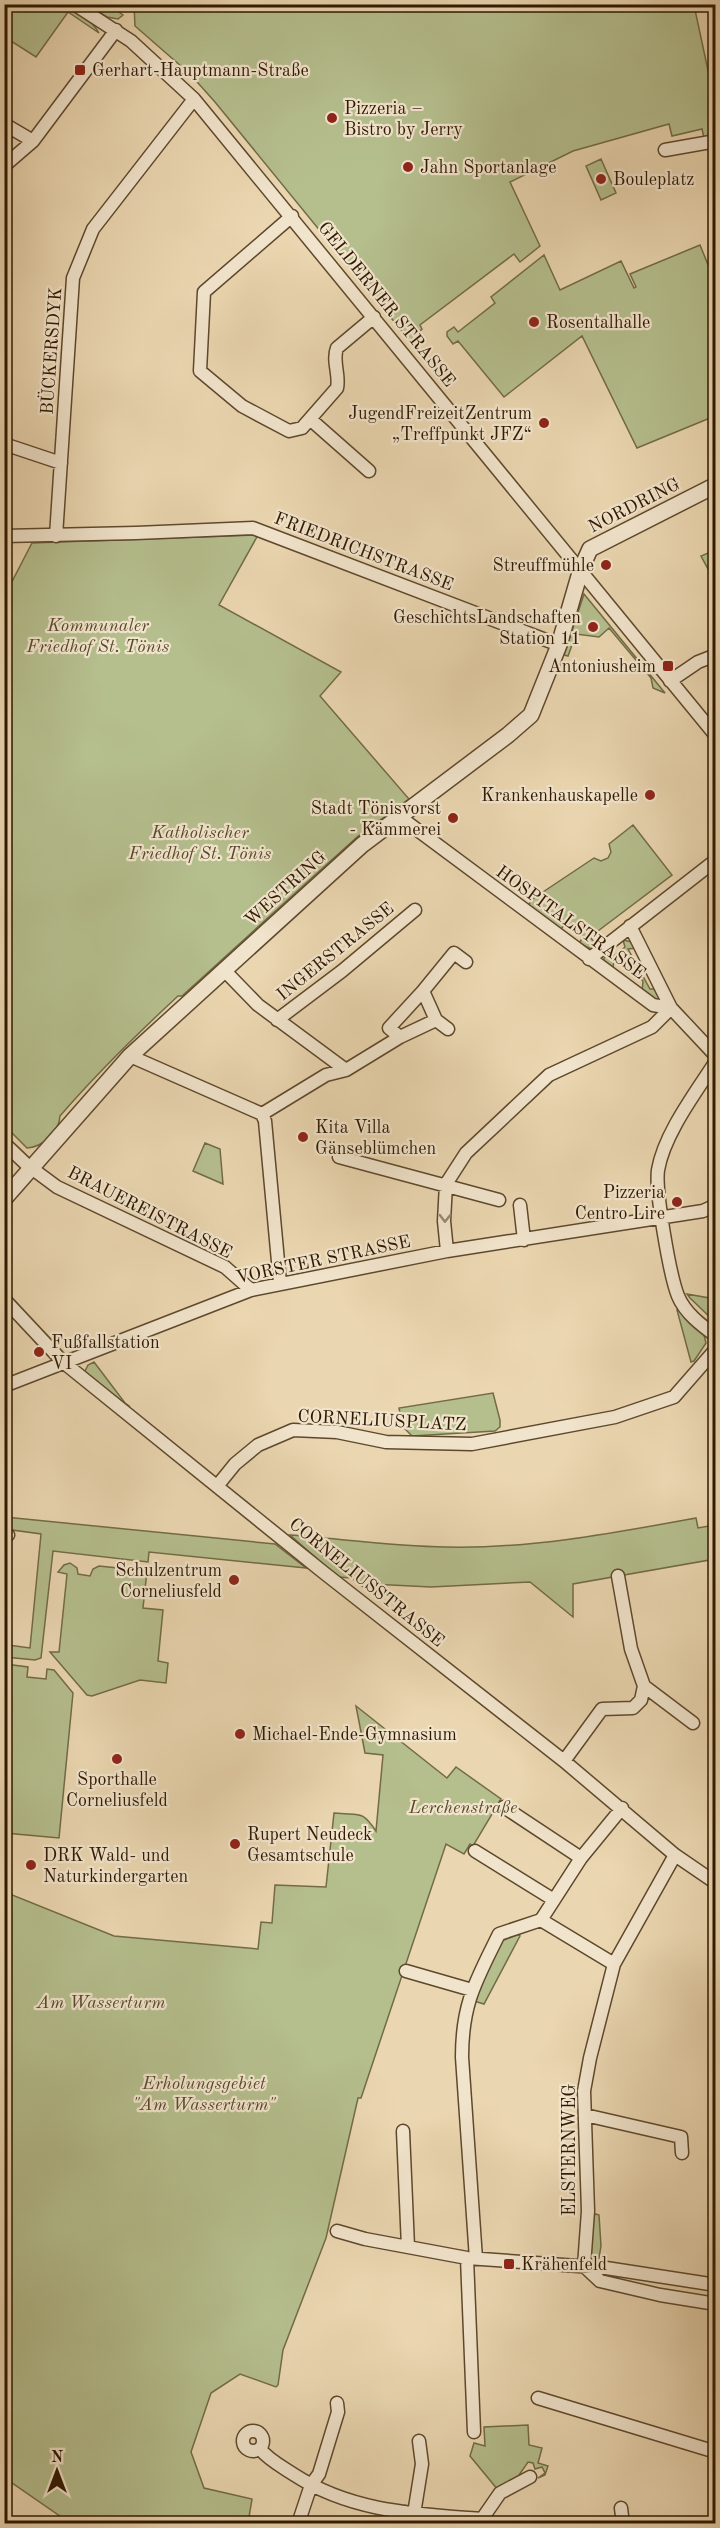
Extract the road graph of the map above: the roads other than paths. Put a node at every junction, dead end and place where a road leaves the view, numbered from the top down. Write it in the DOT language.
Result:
graph roads {
  1 [pos="74,4"];
  2 [pos="116,30"];
  3 [pos="194,99"];
  4 [pos="4,124"];
  5 [pos="33,141"];
  6 [pos="716,141"];
  7 [pos="665,150"];
  8 [pos="4,166"];
  9 [pos="292,216"];
  10 [pos="374,317"];
  11 [pos="310,419"];
  12 [pos="4,444"];
  13 [pos="61,463"];
  14 [pos="369,471"];
  15 [pos="716,485"];
  16 [pos="4,536"];
  17 [pos="56,536"];
  18 [pos="581,569"];
  19 [pos="559,645"];
  20 [pos="716,655"];
  21 [pos="670,681"];
  22 [pos="716,736"];
  23 [pos="400,816"];
  24 [pos="716,860"];
  25 [pos="415,909"];
  26 [pos="630,926"];
  27 [pos="589,959"];
  28 [pos="466,962"];
  29 [pos="224,970"];
  30 [pos="423,991"];
  31 [pos="672,1008"];
  32 [pos="277,1020"];
  33 [pos="436,1020"];
  34 [pos="448,1029"];
  35 [pos="400,1037"];
  36 [pos="130,1056"];
  37 [pos="716,1056"];
  38 [pos="716,1061"];
  39 [pos="346,1070"];
  40 [pos="262,1114"];
  41 [pos="4,1143"];
  42 [pos="339,1157"];
  43 [pos="32,1168"];
  44 [pos="447,1184"];
  45 [pos="6,1196"];
  46 [pos="499,1200"];
  47 [pos="520,1204"];
  48 [pos="715,1204"];
  49 [pos="663,1217"];
  50 [pos="524,1240"];
  51 [pos="447,1251"];
  52 [pos="280,1283"];
  53 [pos="251,1290"];
  54 [pos="4,1299"];
  55 [pos="716,1336"];
  56 [pos="716,1349"];
  57 [pos="63,1362"];
  58 [pos="4,1386"];
  59 [pos="218,1485"];
  60 [pos="618,1576"];
  61 [pos="644,1686"];
  62 [pos="693,1723"];
  63 [pos="564,1761"];
  64 [pos="504,1807"];
  65 [pos="622,1808"];
  66 [pos="475,1851"];
  67 [pos="675,1855"];
  68 [pos="581,1858"];
  69 [pos="716,1883"];
  70 [pos="554,1900"];
  71 [pos="541,1920"];
  72 [pos="614,1964"];
  73 [pos="406,1971"];
  74 [pos="472,1990"];
  75 [pos="585,2115"];
  76 [pos="403,2131"];
  77 [pos="682,2152"];
  78 [pos="337,2231"];
  79 [pos="408,2247"];
  80 [pos="472,2259"];
  81 [pos="584,2266"];
  82 [pos="716,2285"];
  83 [pos="716,2304"];
  84 [pos="538,2398"];
  85 [pos="337,2403"];
  86 [pos="474,2432"];
  87 [pos="419,2441"];
  88 [pos="260,2449"];
  89 [pos="716,2452"];
  90 [pos="531,2477"];
  91 [pos="311,2485"];
  92 [pos="621,2508"];
  93 [pos="407,2517"];
  94 [pos="486,2521"];
  95 [pos="298,2523"];
  96 [pos="623,2523"];
  1 -- 2 [label="street, GELDERNER STRASSE"];
  2 -- 3 [label="street, GELDERNER STRASSE"];
  2 -- 5 [label="street"];
  3 -- 9 [label="street, GELDERNER STRASSE"];
  3 -- 13 [label="street, BÜCKERSDYK"];
  4 -- 5 [label="street"];
  5 -- 8 [label="street"];
  6 -- 7 [label="street"];
  9 -- 10 [label="street, GELDERNER STRASSE"];
  9 -- 11 [label="street"];
  10 -- 11 [label="street"];
  10 -- 18 [label="street, GELDERNER STRASSE"];
  11 -- 14 [label="street"];
  12 -- 13 [label="street"];
  13 -- 17 [label="street, BÜCKERSDYK"];
  15 -- 18 [label="street, NORDRING"];
  16 -- 17 [label="street, FRIEDRICHSTRASSE"];
  17 -- 19 [label="street, FRIEDRICHSTRASSE"];
  18 -- 19 [label="street, WESTRING"];
  18 -- 21 [label="street, GELDERNER STRASSE"];
  19 -- 23 [label="street, WESTRING"];
  20 -- 21 [label="street"];
  21 -- 22 [label="street, GELDERNER STRASSE"];
  23 -- 27 [label="street, HOSPITALSTRASSE"];
  23 -- 29 [label="street, WESTRING"];
  24 -- 26 [label="street"];
  25 -- 32 [label="street, INGERSTRASSE"];
  26 -- 27 [label="street"];
  26 -- 31 [label="street"];
  27 -- 31 [label="street, HOSPITALSTRASSE"];
  28 -- 30 [label="street"];
  29 -- 32 [label="street, INGERSTRASSE"];
  29 -- 36 [label="street, WESTRING"];
  30 -- 33 [label="street"];
  30 -- 35 [label="street"];
  31 -- 37 [label="street, HOSPITALSTRASSE"];
  31 -- 44 [label="street"];
  32 -- 39 [label="street, INGERSTRASSE"];
  33 -- 34 [label="street"];
  33 -- 35 [label="street"];
  35 -- 39 [label="street"];
  36 -- 40 [label="street"];
  36 -- 43 [label="street, WESTRING"];
  38 -- 49 [label="street"];
  39 -- 40 [label="street"];
  40 -- 52 [label="street"];
  41 -- 43 [label="street, BRAUEREISTRASSE"];
  42 -- 44 [label="street"];
  43 -- 45 [label="street, WESTRING"];
  43 -- 53 [label="street, BRAUEREISTRASSE"];
  44 -- 46 [label="street"];
  44 -- 51 [label="street, one-way"];
  47 -- 50 [label="street"];
  48 -- 49 [label="street, VORSTER STRASSE"];
  49 -- 50 [label="street, VORSTER STRASSE"];
  49 -- 55 [label="street"];
  50 -- 51 [label="street, VORSTER STRASSE"];
  51 -- 52 [label="street, VORSTER STRASSE"];
  52 -- 53 [label="street, VORSTER STRASSE"];
  53 -- 57 [label="street, VORSTER STRASSE"];
  54 -- 57 [label="street, CORNELIUSSTRASSE"];
  56 -- 59 [label="street, CORNELIUSPLATZ"];
  57 -- 58 [label="street, VORSTER STRASSE"];
  57 -- 59 [label="street, CORNELIUSSTRASSE"];
  59 -- 63 [label="street, CORNELIUSSTRASSE"];
  60 -- 61 [label="street"];
  61 -- 62 [label="street"];
  61 -- 63 [label="street"];
  63 -- 65 [label="street, CORNELIUSSTRASSE"];
  64 -- 68 [label="street"];
  65 -- 67 [label="street, CORNELIUSSTRASSE"];
  65 -- 68 [label="street"];
  66 -- 70 [label="street"];
  67 -- 69 [label="street, CORNELIUSSTRASSE"];
  67 -- 72 [label="street, ELSTERNWEG"];
  68 -- 70 [label="street"];
  70 -- 71 [label="street"];
  71 -- 72 [label="street"];
  71 -- 74 [label="street"];
  72 -- 75 [label="street, ELSTERNWEG"];
  73 -- 74 [label="street"];
  74 -- 80 [label="street"];
  75 -- 77 [label="street"];
  75 -- 81 [label="street, ELSTERNWEG"];
  76 -- 79 [label="street"];
  78 -- 79 [label="street"];
  79 -- 80 [label="street"];
  80 -- 81 [label="street"];
  80 -- 86 [label="street"];
  81 -- 82 [label="street"];
  81 -- 83 [label="street"];
  84 -- 89 [label="street"];
  85 -- 91 [label="street"];
  87 -- 93 [label="street"];
  88 -- 91 [label="street"];
  90 -- 94 [label="street"];
  91 -- 93 [label="street"];
  91 -- 95 [label="street"];
  92 -- 96 [label="street"];
  93 -- 94 [label="street"];
}
